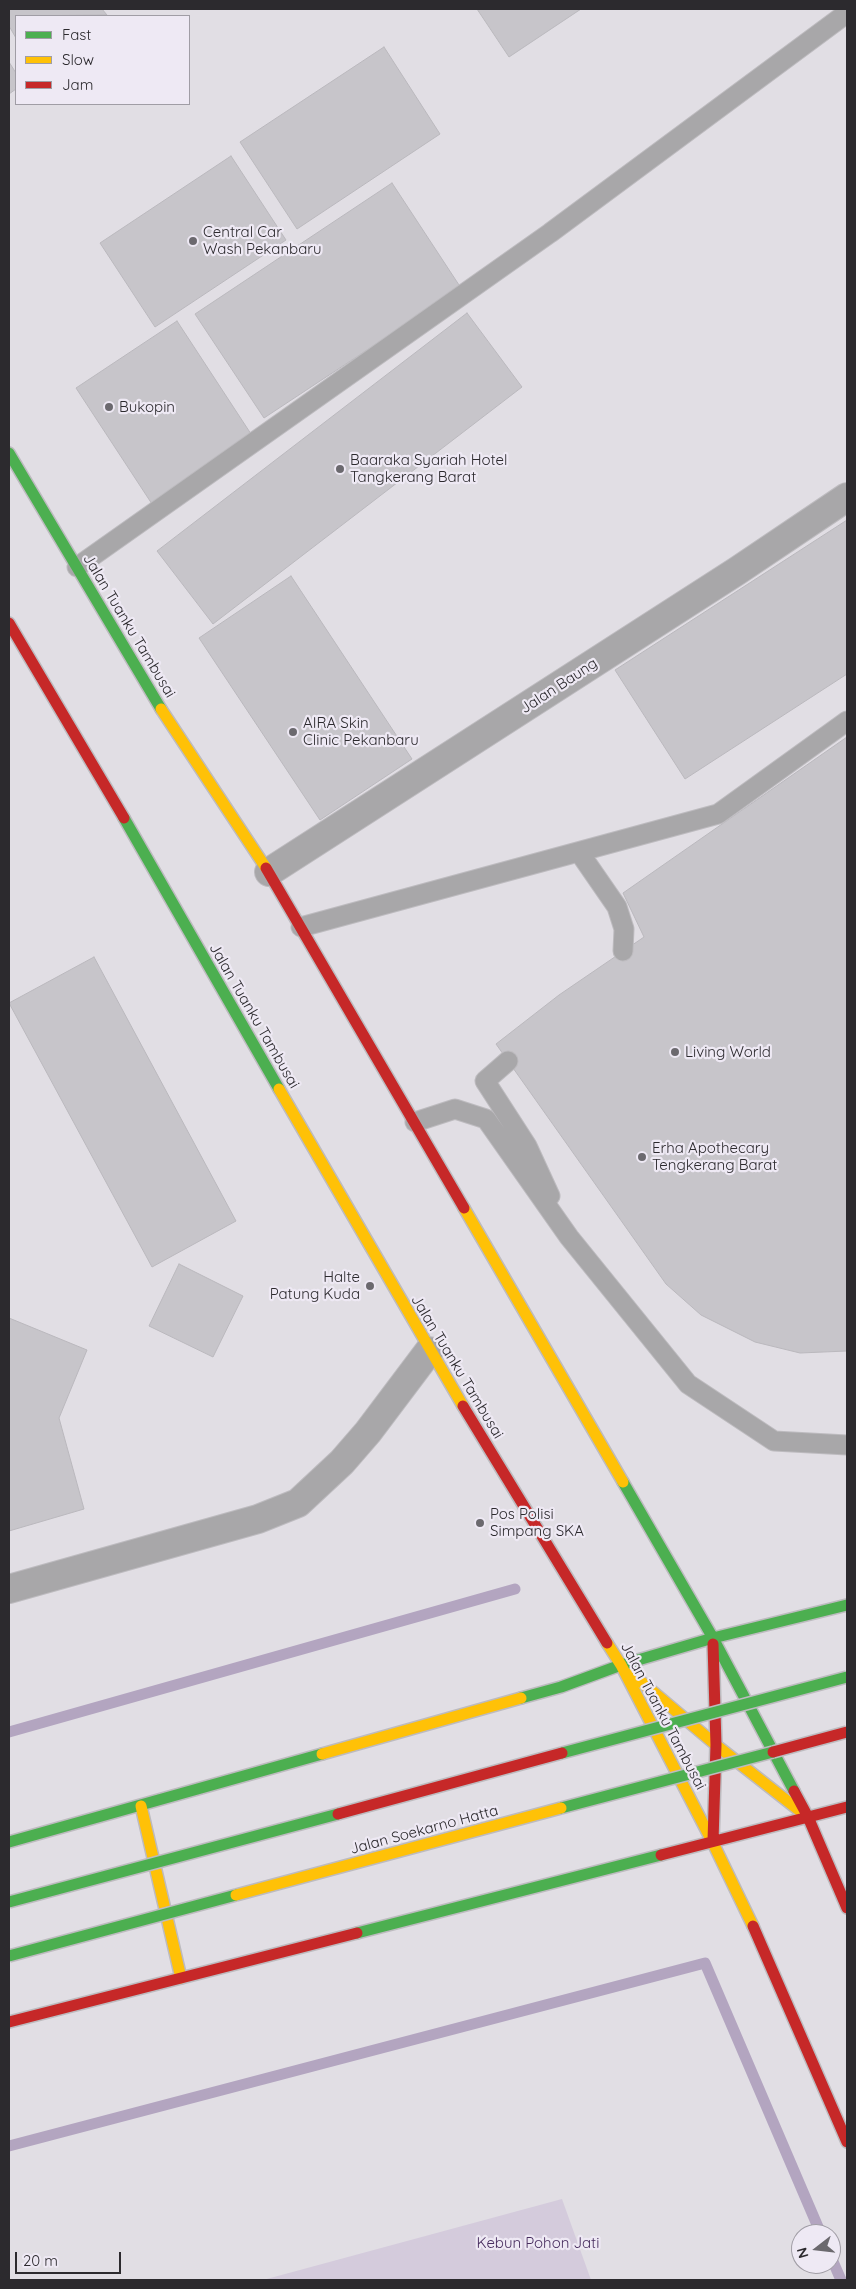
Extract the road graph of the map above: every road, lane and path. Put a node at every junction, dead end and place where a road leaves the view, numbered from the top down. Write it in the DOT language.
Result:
graph roads {
  1 [pos="847,13"];
  2 [pos="9,453"];
  3 [pos="847,497"];
  4 [pos="77,567"];
  5 [pos="9,623"];
  6 [pos="847,721"];
  7 [pos="579,852"];
  8 [pos="269,872"];
  9 [pos="301,927"];
  10 [pos="623,951"];
  11 [pos="508,1061"];
  12 [pos="415,1122"];
  13 [pos="569,1237"];
  14 [pos="429,1351"];
  15 [pos="847,1446"];
  16 [pos="9,1589"];
  17 [pos="847,1605"];
  18 [pos="713,1638"];
  19 [pos="621,1666"];
  20 [pos="847,1677"];
  21 [pos="847,1732"];
  22 [pos="716,1745"];
  23 [pos="141,1806"];
  24 [pos="847,1807"];
  25 [pos="808,1817"];
  26 [pos="9,1842"];
  27 [pos="713,1843"];
  28 [pos="9,1902"];
  29 [pos="847,1908"];
  30 [pos="9,1956"];
  31 [pos="181,1978"];
  32 [pos="9,2022"];
  33 [pos="847,2142"];
  1 -- 4 [label="lane"];
  2 -- 4 [label="main road, Jalan Tuanku Tambusai"];
  3 -- 8 [label="street, Jalan Baung"];
  4 -- 8 [label="main road, Jalan Tuanku Tambusai"];
  5 -- 14 [label="main road, Jalan Tuanku Tambusai"];
  6 -- 7 [label="lane"];
  7 -- 9 [label="lane"];
  7 -- 10 [label="lane"];
  8 -- 9 [label="main road, Jalan Tuanku Tambusai"];
  9 -- 12 [label="main road, Jalan Tuanku Tambusai"];
  11 -- 13 [label="lane"];
  12 -- 13 [label="lane"];
  12 -- 18 [label="main road, Jalan Tuanku Tambusai"];
  13 -- 15 [label="lane"];
  14 -- 16 [label="street"];
  14 -- 19 [label="main road, Jalan Tuanku Tambusai"];
  17 -- 18 [label="main road"];
  18 -- 19 [label="main road"];
  18 -- 22 [label="main road"];
  18 -- 25 [label="main road, Jalan Tuanku Tambusai"];
  19 -- 22 [label="main road"];
  19 -- 23 [label="main road"];
  19 -- 27 [label="main road, Jalan Tuanku Tambusai"];
  20 -- 28 [label="main road, bridge"];
  21 -- 30 [label="main road, Jalan Soekarno Hatta, bridge"];
  22 -- 25 [label="main road"];
  22 -- 27 [label="main road"];
  23 -- 26 [label="main road"];
  23 -- 31 [label="main road"];
  24 -- 25 [label="main road"];
  25 -- 27 [label="main road"];
  25 -- 29 [label="main road, Jalan Tuanku Tambusai"];
  27 -- 31 [label="main road"];
  27 -- 33 [label="main road, Jalan Tuanku Tambusai"];
  31 -- 32 [label="main road"];
}
